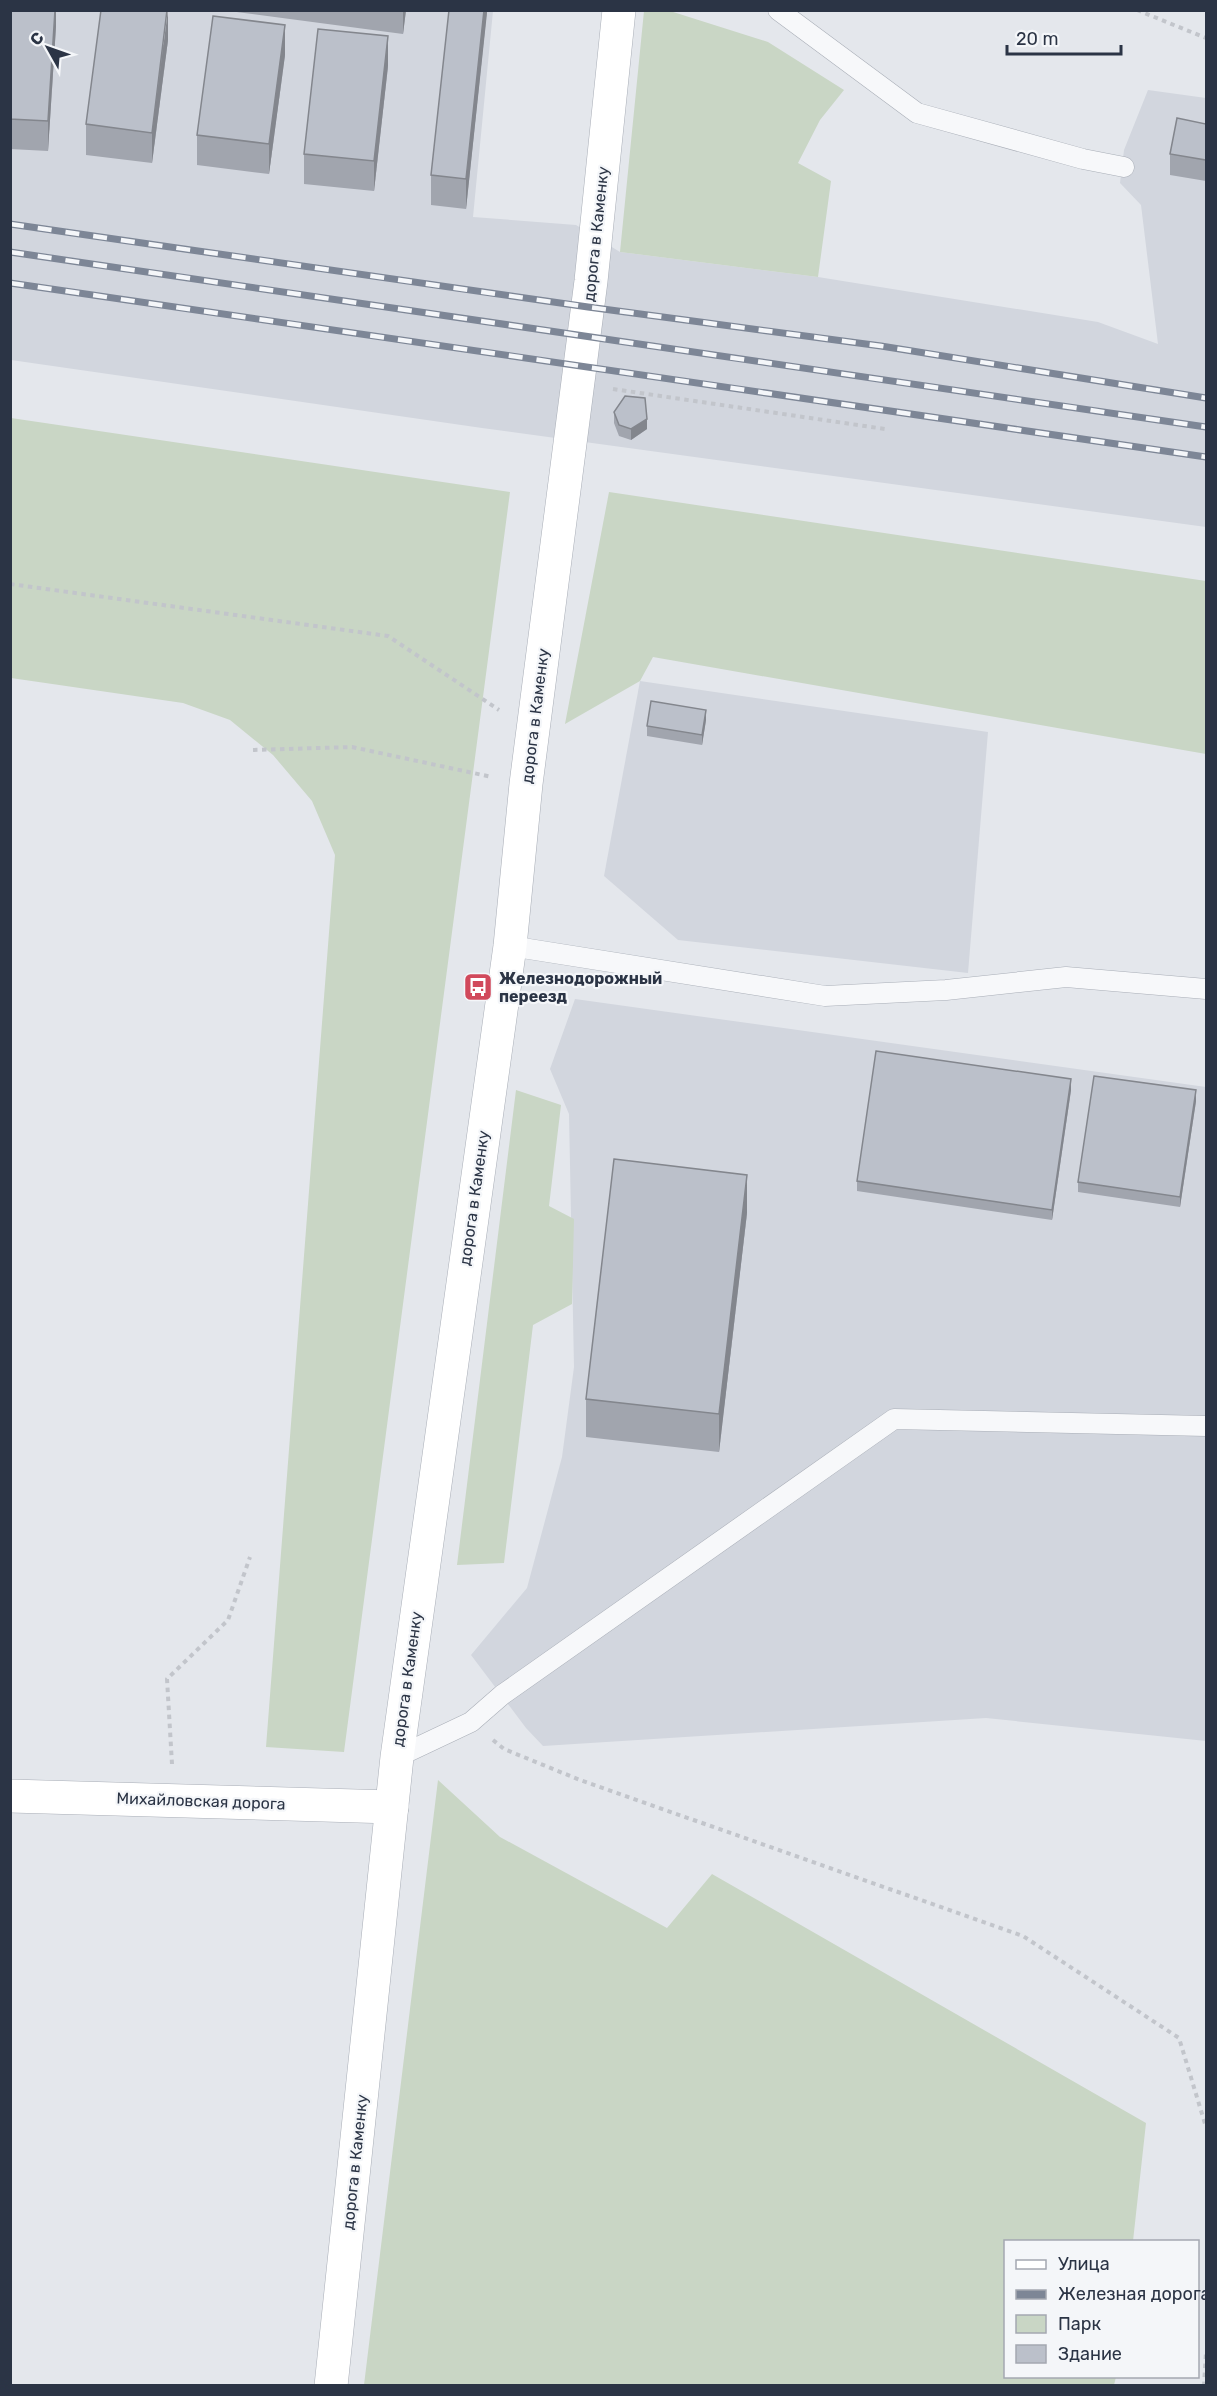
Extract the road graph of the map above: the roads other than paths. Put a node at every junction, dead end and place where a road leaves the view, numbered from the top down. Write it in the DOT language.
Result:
graph roads {
  1 [pos="619,10"];
  2 [pos="778,10"];
  3 [pos="1124,167"];
  4 [pos="510,946"];
  5 [pos="1206,989"];
  6 [pos="1206,1426"];
  7 [pos="397,1757"];
  8 [pos="10,1796"];
  9 [pos="392,1807"];
  10 [pos="332,2385"];
  1 -- 4 [label="street, дорога в Каменку"];
  2 -- 3 [label="lane"];
  4 -- 5 [label="lane"];
  4 -- 7 [label="street, дорога в Каменку"];
  6 -- 7 [label="lane"];
  7 -- 9 [label="street, дорога в Каменку"];
  8 -- 9 [label="street, Михайловская дорога"];
  9 -- 10 [label="street, дорога в Каменку"];
}
